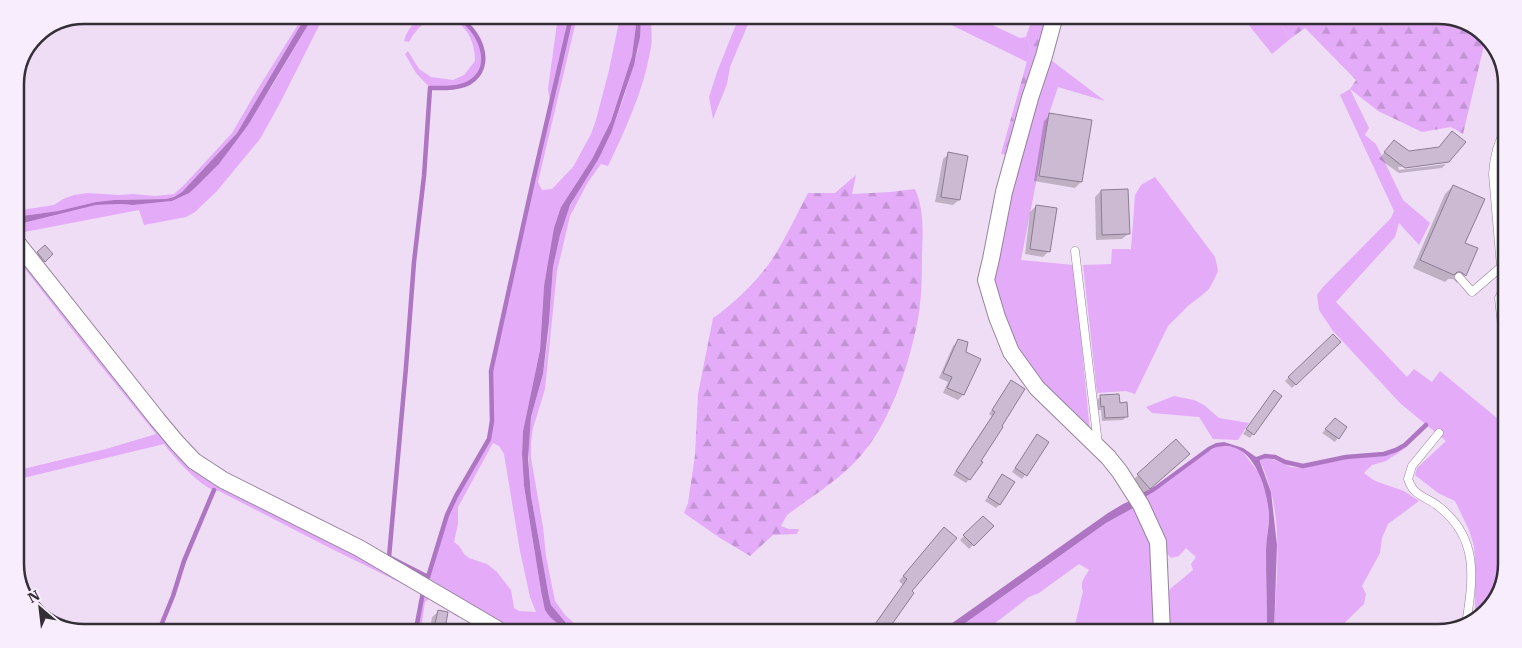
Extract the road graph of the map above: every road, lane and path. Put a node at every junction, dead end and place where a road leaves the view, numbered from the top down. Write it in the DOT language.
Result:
graph roads {
  1 [pos="1053,24"];
  2 [pos="1498,145"];
  3 [pos="1498,232"];
  4 [pos="24,251"];
  5 [pos="1075,251"];
  6 [pos="1498,270"];
  7 [pos="1459,277"];
  8 [pos="1439,433"];
  9 [pos="1099,449"];
  10 [pos="1467,617"];
  11 [pos="487,624"];
  12 [pos="1162,624"];
  1 -- 9 [label="street"];
  2 -- 3 [label="lane"];
  4 -- 11 [label="street"];
  5 -- 9 [label="lane"];
  6 -- 7 [label="lane"];
  8 -- 10 [label="lane"];
  9 -- 12 [label="street"];
}
